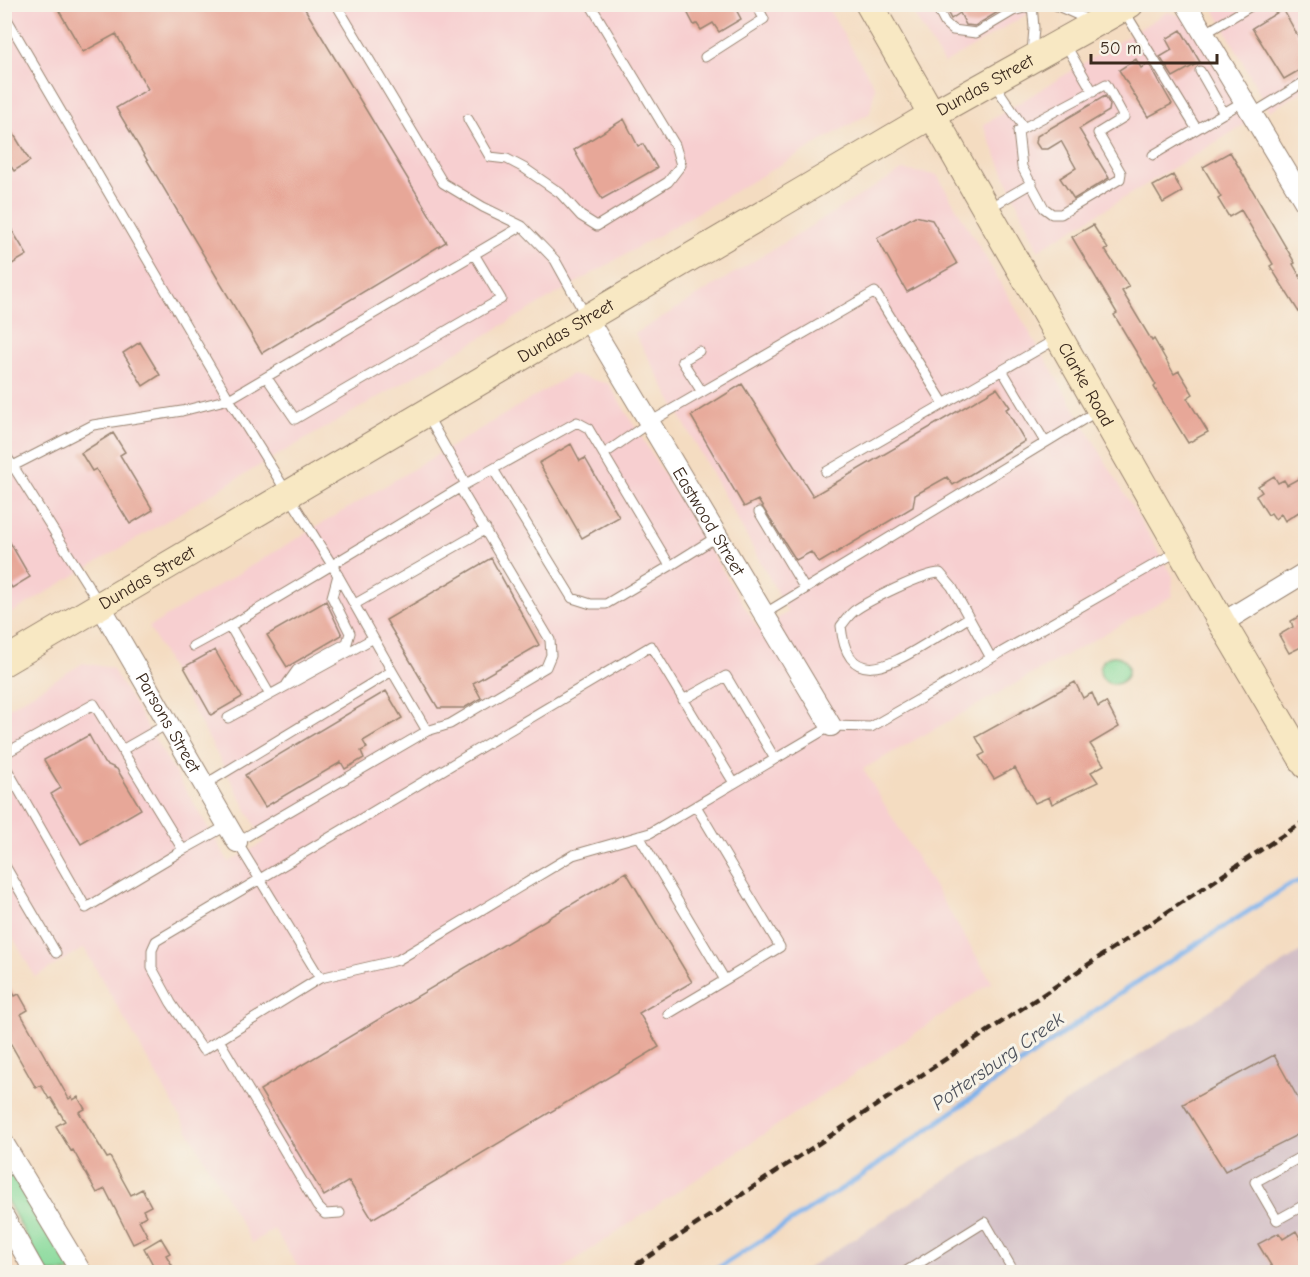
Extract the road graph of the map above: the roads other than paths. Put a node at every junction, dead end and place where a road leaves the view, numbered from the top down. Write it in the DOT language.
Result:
graph roads {
  1 [pos="336,4"];
  2 [pos="590,4"];
  3 [pos="756,4"];
  4 [pos="869,4"];
  5 [pos="935,4"];
  6 [pos="1053,4"];
  7 [pos="1186,4"];
  8 [pos="1254,4"];
  9 [pos="1032,5"];
  10 [pos="1124,6"];
  11 [pos="4,14"];
  12 [pos="1095,24"];
  13 [pos="1204,34"];
  14 [pos="1063,41"];
  15 [pos="705,57"];
  16 [pos="1031,59"];
  17 [pos="1200,71"];
  18 [pos="993,81"];
  19 [pos="1305,81"];
  20 [pos="1093,92"];
  21 [pos="1248,107"];
  22 [pos="1224,113"];
  23 [pos="933,114"];
  24 [pos="468,118"];
  25 [pos="1024,128"];
  26 [pos="1196,129"];
  27 [pos="1153,155"];
  28 [pos="1032,183"];
  29 [pos="1305,204"];
  30 [pos="987,209"];
  31 [pos="522,226"];
  32 [pos="474,254"];
  33 [pos="587,318"];
  34 [pos="1060,337"];
  35 [pos="699,351"];
  36 [pos="1002,370"];
  37 [pos="267,378"];
  38 [pos="702,392"];
  39 [pos="230,399"];
  40 [pos="944,404"];
  41 [pos="1101,409"];
  42 [pos="426,413"];
  43 [pos="650,422"];
  44 [pos="1045,442"];
  45 [pos="4,453"];
  46 [pos="604,454"];
  47 [pos="9,468"];
  48 [pos="493,469"];
  49 [pos="826,472"];
  50 [pos="463,486"];
  51 [pos="289,495"];
  52 [pos="759,512"];
  53 [pos="486,529"];
  54 [pos="718,536"];
  55 [pos="1180,550"];
  56 [pos="332,565"];
  57 [pos="670,566"];
  58 [pos="1305,572"];
  59 [pos="338,575"];
  60 [pos="805,589"];
  61 [pos="355,604"];
  62 [pos="100,605"];
  63 [pos="764,614"];
  64 [pos="968,618"];
  65 [pos="1222,622"];
  66 [pos="230,626"];
  67 [pos="372,639"];
  68 [pos="193,646"];
  69 [pos="991,658"];
  70 [pos="4,662"];
  71 [pos="392,671"];
  72 [pos="286,686"];
  73 [pos="270,695"];
  74 [pos="684,700"];
  75 [pos="228,718"];
  76 [pos="169,723"];
  77 [pos="831,726"];
  78 [pos="428,731"];
  79 [pos="122,750"];
  80 [pos="4,754"];
  81 [pos="775,759"];
  82 [pos="4,764"];
  83 [pos="1305,765"];
  84 [pos="734,783"];
  85 [pos="204,785"];
  86 [pos="696,806"];
  87 [pos="233,833"];
  88 [pos="639,836"];
  89 [pos="183,850"];
  90 [pos="4,864"];
  91 [pos="260,879"];
  92 [pos="56,953"];
  93 [pos="320,978"];
  94 [pos="725,980"];
  95 [pos="668,1014"];
  96 [pos="219,1041"];
  97 [pos="4,1144"];
  98 [pos="1305,1155"];
  99 [pos="1305,1204"];
  100 [pos="340,1213"];
  101 [pos="4,1217"];
  102 [pos="35,1272"];
  103 [pos="81,1272"];
  104 [pos="905,1272"];
  105 [pos="1014,1272"];
  1 -- 31 [label="lane"];
  2 -- 24 [label="lane"];
  3 -- 15 [label="lane"];
  4 -- 23 [label="main road, Clarke Road"];
  5 -- 9 [label="lane"];
  6 -- 12 [label="lane"];
  7 -- 13 [label="street"];
  8 -- 13 [label="lane"];
  9 -- 16 [label="lane"];
  10 -- 12 [label="main road, Dundas Street"];
  10 -- 26 [label="lane"];
  11 -- 39 [label="lane"];
  12 -- 14 [label="main road, Dundas Street"];
  13 -- 21 [label="street"];
  14 -- 16 [label="main road, Dundas Street"];
  14 -- 20 [label="lane"];
  16 -- 18 [label="main road, Dundas Street"];
  17 -- 22 [label="lane"];
  18 -- 23 [label="main road, Dundas Street"];
  18 -- 25 [label="lane"];
  19 -- 21 [label="lane"];
  20 -- 25 [label="lane"];
  20 -- 28 [label="lane"];
  21 -- 22 [label="lane"];
  21 -- 29 [label="street"];
  22 -- 26 [label="lane"];
  23 -- 30 [label="main road, Clarke Road"];
  23 -- 33 [label="main road, Dundas Street"];
  25 -- 28 [label="lane"];
  26 -- 27 [label="lane"];
  28 -- 30 [label="lane"];
  30 -- 34 [label="main road, Clarke Road"];
  31 -- 32 [label="lane"];
  31 -- 33 [label="lane"];
  32 -- 37 [label="lane"];
  32 -- 37 [label="lane"];
  33 -- 42 [label="main road, Dundas Street"];
  33 -- 43 [label="street, Eastwood Street"];
  34 -- 36 [label="lane"];
  34 -- 41 [label="main road, Clarke Road"];
  35 -- 38 [label="lane"];
  36 -- 40 [label="lane"];
  36 -- 44 [label="lane"];
  37 -- 39 [label="lane"];
  38 -- 40 [label="lane"];
  38 -- 43 [label="lane"];
  39 -- 47 [label="lane"];
  39 -- 51 [label="lane"];
  40 -- 49 [label="lane"];
  41 -- 44 [label="lane"];
  41 -- 55 [label="main road, Clarke Road"];
  42 -- 50 [label="lane"];
  42 -- 51 [label="main road, Dundas Street"];
  43 -- 46 [label="lane"];
  43 -- 54 [label="street, Eastwood Street"];
  44 -- 60 [label="lane"];
  45 -- 47 [label="lane"];
  46 -- 48 [label="lane"];
  46 -- 57 [label="lane"];
  47 -- 62 [label="lane"];
  48 -- 50 [label="lane"];
  48 -- 57 [label="lane"];
  50 -- 53 [label="lane"];
  50 -- 56 [label="lane"];
  51 -- 56 [label="lane"];
  51 -- 62 [label="main road, Dundas Street"];
  52 -- 60 [label="lane"];
  53 -- 61 [label="lane"];
  53 -- 78 [label="lane"];
  54 -- 57 [label="lane"];
  54 -- 63 [label="street, Eastwood Street"];
  55 -- 65 [label="main road, Clarke Road"];
  55 -- 69 [label="lane"];
  56 -- 59 [label="lane"];
  56 -- 66 [label="lane"];
  58 -- 65 [label="street"];
  59 -- 61 [label="lane"];
  59 -- 72 [label="lane"];
  60 -- 63 [label="lane"];
  61 -- 67 [label="lane"];
  62 -- 70 [label="main road, Dundas Street"];
  62 -- 76 [label="street, Parsons Street"];
  63 -- 77 [label="street, Eastwood Street"];
  64 -- 64 [label="lane"];
  64 -- 69 [label="lane"];
  65 -- 83 [label="main road, Clarke Road"];
  66 -- 68 [label="lane"];
  66 -- 73 [label="lane"];
  67 -- 71 [label="lane"];
  67 -- 72 [label="lane"];
  69 -- 77 [label="lane"];
  71 -- 78 [label="lane"];
  71 -- 85 [label="lane"];
  72 -- 73 [label="lane"];
  73 -- 75 [label="lane"];
  74 -- 81 [label="lane"];
  74 -- 84 [label="lane"];
  74 -- 91 [label="lane"];
  76 -- 79 [label="lane"];
  76 -- 85 [label="street, Parsons Street"];
  77 -- 81 [label="lane"];
  78 -- 87 [label="lane"];
  79 -- 80 [label="lane"];
  79 -- 89 [label="lane"];
  81 -- 84 [label="lane"];
  82 -- 89 [label="lane"];
  84 -- 86 [label="lane"];
  85 -- 87 [label="street, Parsons Street"];
  86 -- 88 [label="lane"];
  86 -- 94 [label="lane"];
  87 -- 89 [label="lane"];
  87 -- 91 [label="lane"];
  88 -- 93 [label="lane"];
  88 -- 94 [label="lane"];
  90 -- 92 [label="lane"];
  91 -- 93 [label="lane"];
  91 -- 96 [label="lane"];
  93 -- 96 [label="lane"];
  94 -- 95 [label="lane"];
  96 -- 100 [label="lane"];
  97 -- 103 [label="street"];
  98 -- 99 [label="lane"];
  101 -- 102 [label="street"];
  104 -- 105 [label="lane"];
}
